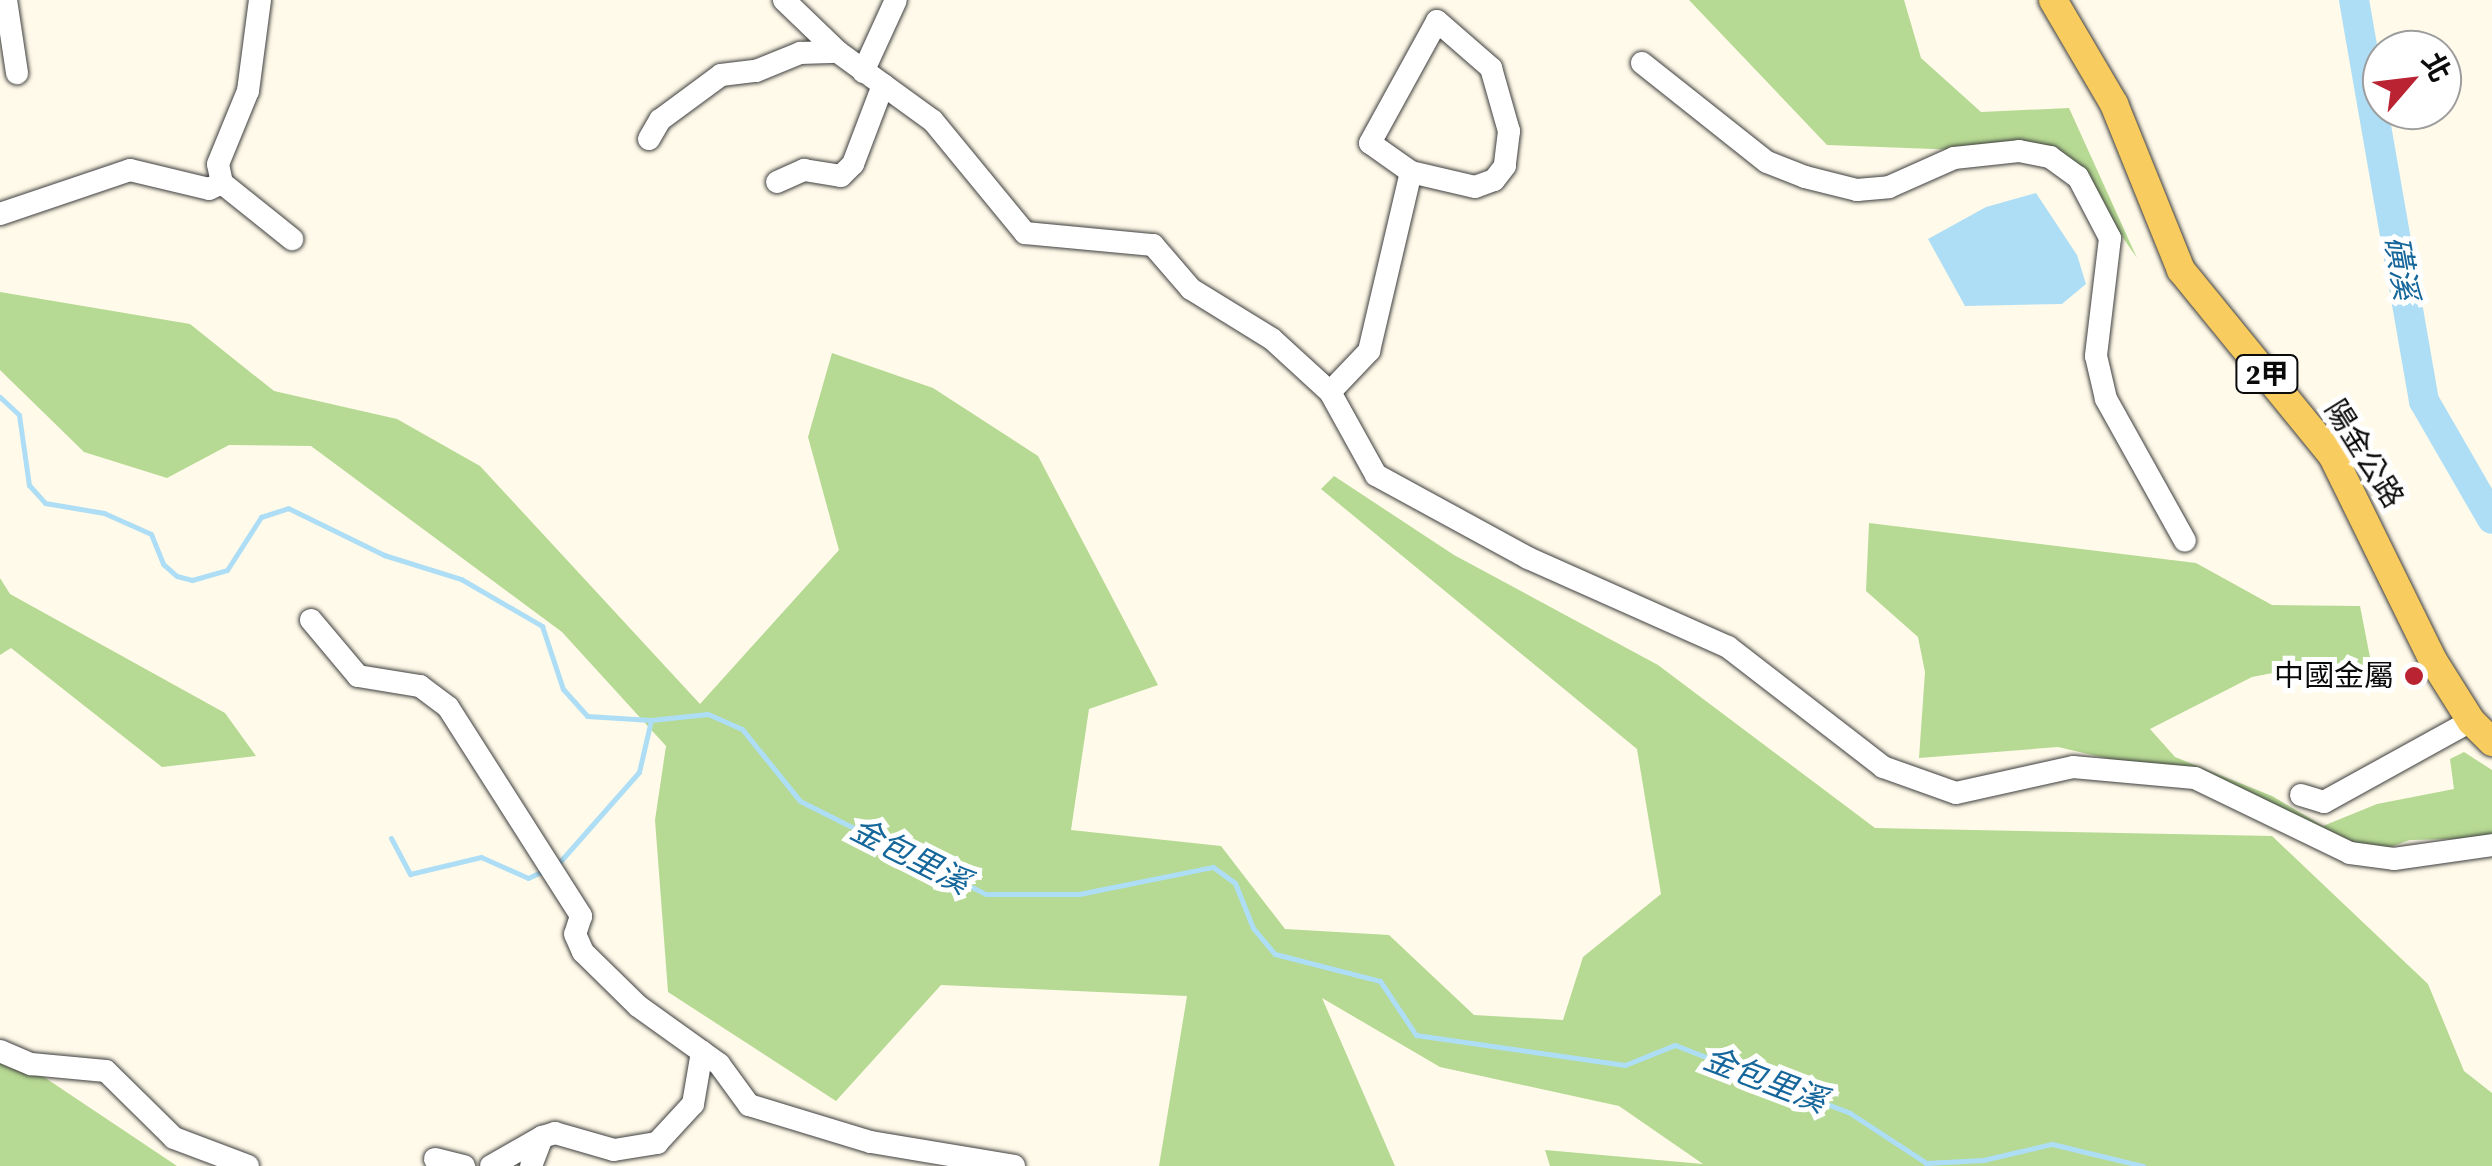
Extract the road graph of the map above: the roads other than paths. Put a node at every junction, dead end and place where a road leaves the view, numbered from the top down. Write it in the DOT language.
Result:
graph roads {
  1 [pos="6,0"];
  2 [pos="260,0"];
  3 [pos="784,0"];
  4 [pos="896,0"];
  5 [pos="2053,0"];
  6 [pos="838,52"];
  7 [pos="1642,63"];
  8 [pos="17,73"];
  9 [pos="873,79"];
  10 [pos="649,139"];
  11 [pos="1411,172"];
  12 [pos="222,182"];
  13 [pos="776,182"];
  14 [pos="0,214"];
  15 [pos="292,238"];
  16 [pos="1330,392"];
  17 [pos="2185,541"];
  18 [pos="311,620"];
  19 [pos="2471,722"];
  20 [pos="2492,742"];
  21 [pos="2301,794"];
  22 [pos="2492,845"];
  23 [pos="0,1051"];
  24 [pos="702,1052"];
  25 [pos="542,1138"];
  26 [pos="435,1159"];
  27 [pos="248,1166"];
  28 [pos="464,1166"];
  29 [pos="491,1166"];
  30 [pos="531,1166"];
  31 [pos="1014,1166"];
  1 -- 8 [label="street"];
  2 -- 12 [label="street"];
  3 -- 6 [label="street"];
  4 -- 9 [label="street"];
  5 -- 19 [label="main road, 陽金公路 / 2甲"];
  6 -- 9 [label="street"];
  6 -- 10 [label="street"];
  7 -- 17 [label="street"];
  9 -- 13 [label="street"];
  9 -- 16 [label="street"];
  11 -- 11 [label="street"];
  11 -- 16 [label="street"];
  12 -- 14 [label="street"];
  12 -- 15 [label="street"];
  16 -- 22 [label="street"];
  18 -- 24 [label="street"];
  19 -- 20 [label="main road, 陽金公路 / 2甲"];
  19 -- 21 [label="street"];
  23 -- 27 [label="street"];
  24 -- 25 [label="street"];
  24 -- 31 [label="street"];
  25 -- 29 [label="street"];
  25 -- 30 [label="street"];
  26 -- 28 [label="street"];
}
